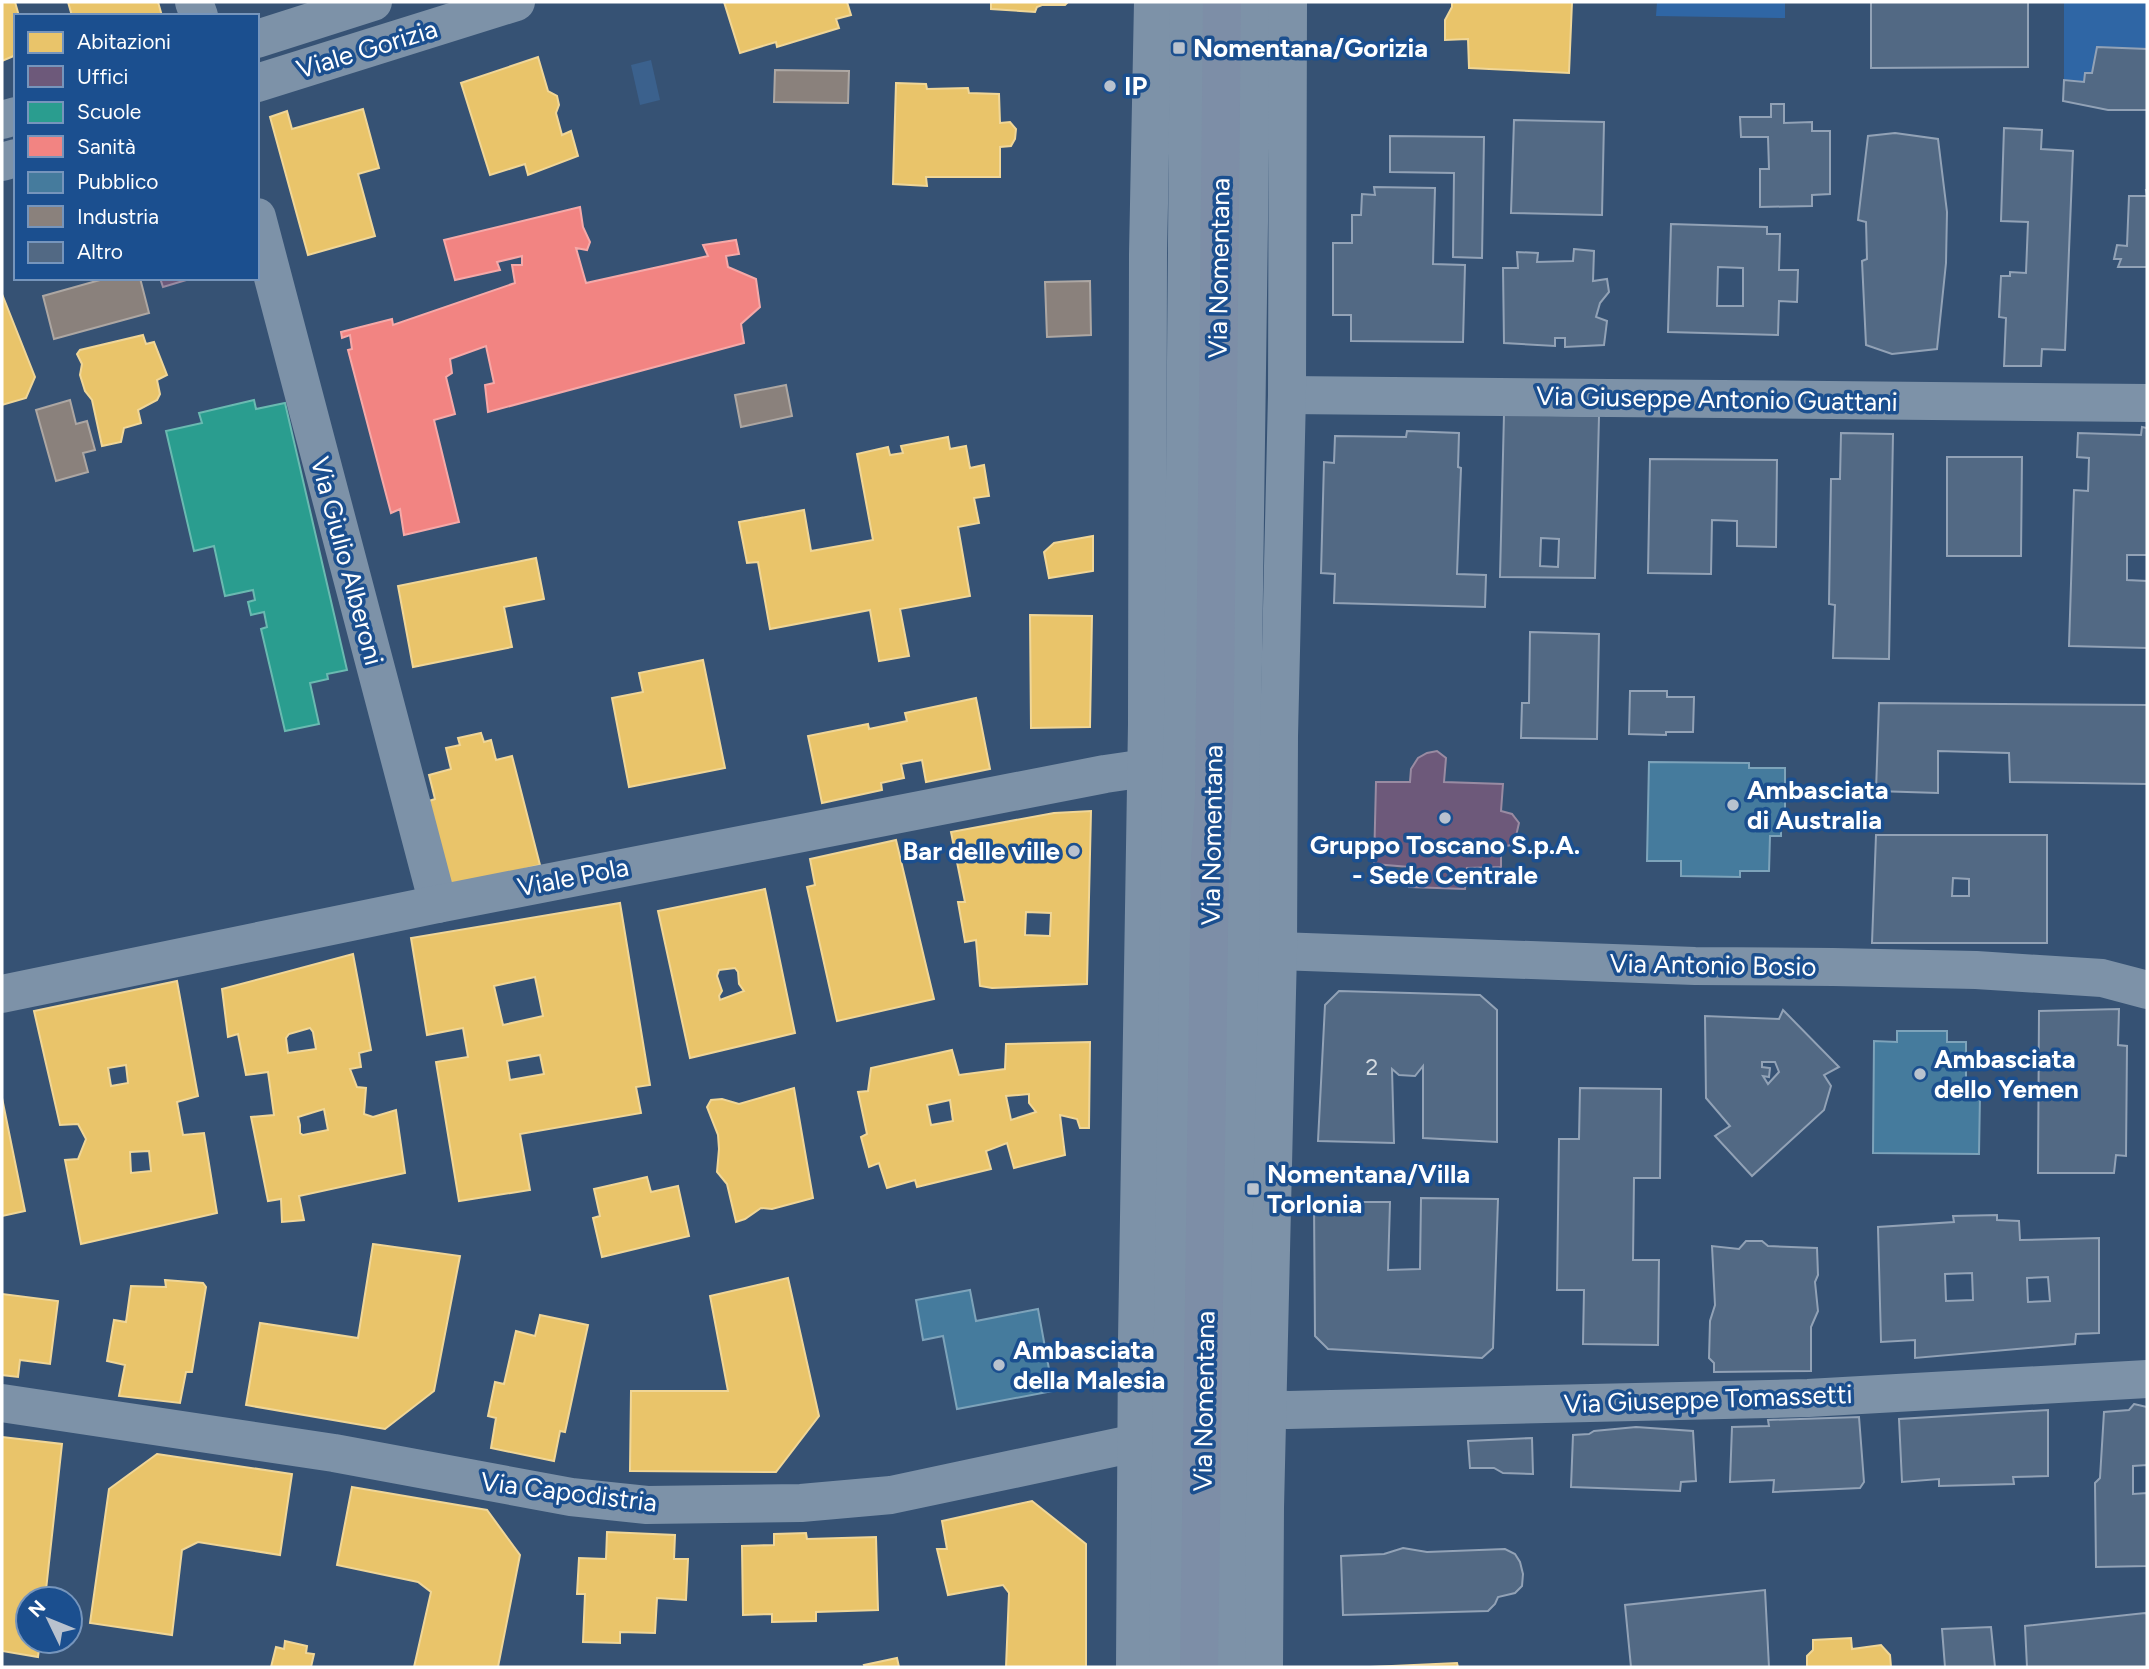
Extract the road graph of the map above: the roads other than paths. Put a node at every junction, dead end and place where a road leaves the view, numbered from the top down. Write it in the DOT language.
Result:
graph roads {
  1 [pos="373,2"];
  2 [pos="516,2"];
  3 [pos="1153,2"];
  4 [pos="1189,2"];
  5 [pos="1222,2"];
  6 [pos="1252,2"];
  7 [pos="1288,2"];
  8 [pos="444,13"];
  9 [pos="259,38"];
  10 [pos="259,82"];
  11 [pos="259,225"];
  12 [pos="1286,395"];
  13 [pos="2147,402"];
  14 [pos="1146,768"];
  15 [pos="1212,797"];
  16 [pos="1277,824"];
  17 [pos="438,904"];
  18 [pos="1278,951"];
  19 [pos="2147,990"];
  20 [pos="2,993"];
  21 [pos="1137,1341"];
  22 [pos="2147,1379"];
  23 [pos="1219,1398"];
  24 [pos="2,1403"];
  25 [pos="1136,1443"];
  26 [pos="1135,1667"];
  27 [pos="1168,1667"];
  28 [pos="1199,1667"];
  29 [pos="1230,1667"];
  30 [pos="1264,1667"];
  1 -- 9 [label="street, Viale Gorizia"];
  2 -- 8 [label="street, Viale Gorizia"];
  3 -- 14 [label="street"];
  4 -- 15 [label="street, Via Nomentana"];
  5 -- 15 [label="main road, Via Nomentana"];
  6 -- 15 [label="street, Via Nomentana"];
  7 -- 12 [label="street, Via Nomentana"];
  8 -- 10 [label="street, Viale Gorizia"];
  11 -- 17 [label="street, Via Giulio Alberoni"];
  12 -- 13 [label="street, Via Giuseppe Antonio Guattani"];
  12 -- 16 [label="street, Via Nomentana"];
  14 -- 15 [label="street"];
  14 -- 17 [label="street, Viale Pola"];
  14 -- 21 [label="street"];
  15 -- 16 [label="street"];
  15 -- 23 [label="main road, Via Nomentana"];
  16 -- 18 [label="street, Via Nomentana"];
  17 -- 20 [label="street, Viale Pola"];
  18 -- 19 [label="street, Via Antonio Bosio"];
  18 -- 23 [label="street, Via Nomentana"];
  21 -- 23 [label="street"];
  21 -- 25 [label="street"];
  22 -- 23 [label="street, Via Giuseppe Tomassetti"];
  23 -- 27 [label="street, Via Nomentana"];
  23 -- 28 [label="main road, Via Nomentana"];
  23 -- 29 [label="street, Via Nomentana"];
  23 -- 30 [label="street, Via Nomentana"];
  24 -- 25 [label="street, Via Capodistria"];
  25 -- 26 [label="street"];
}
